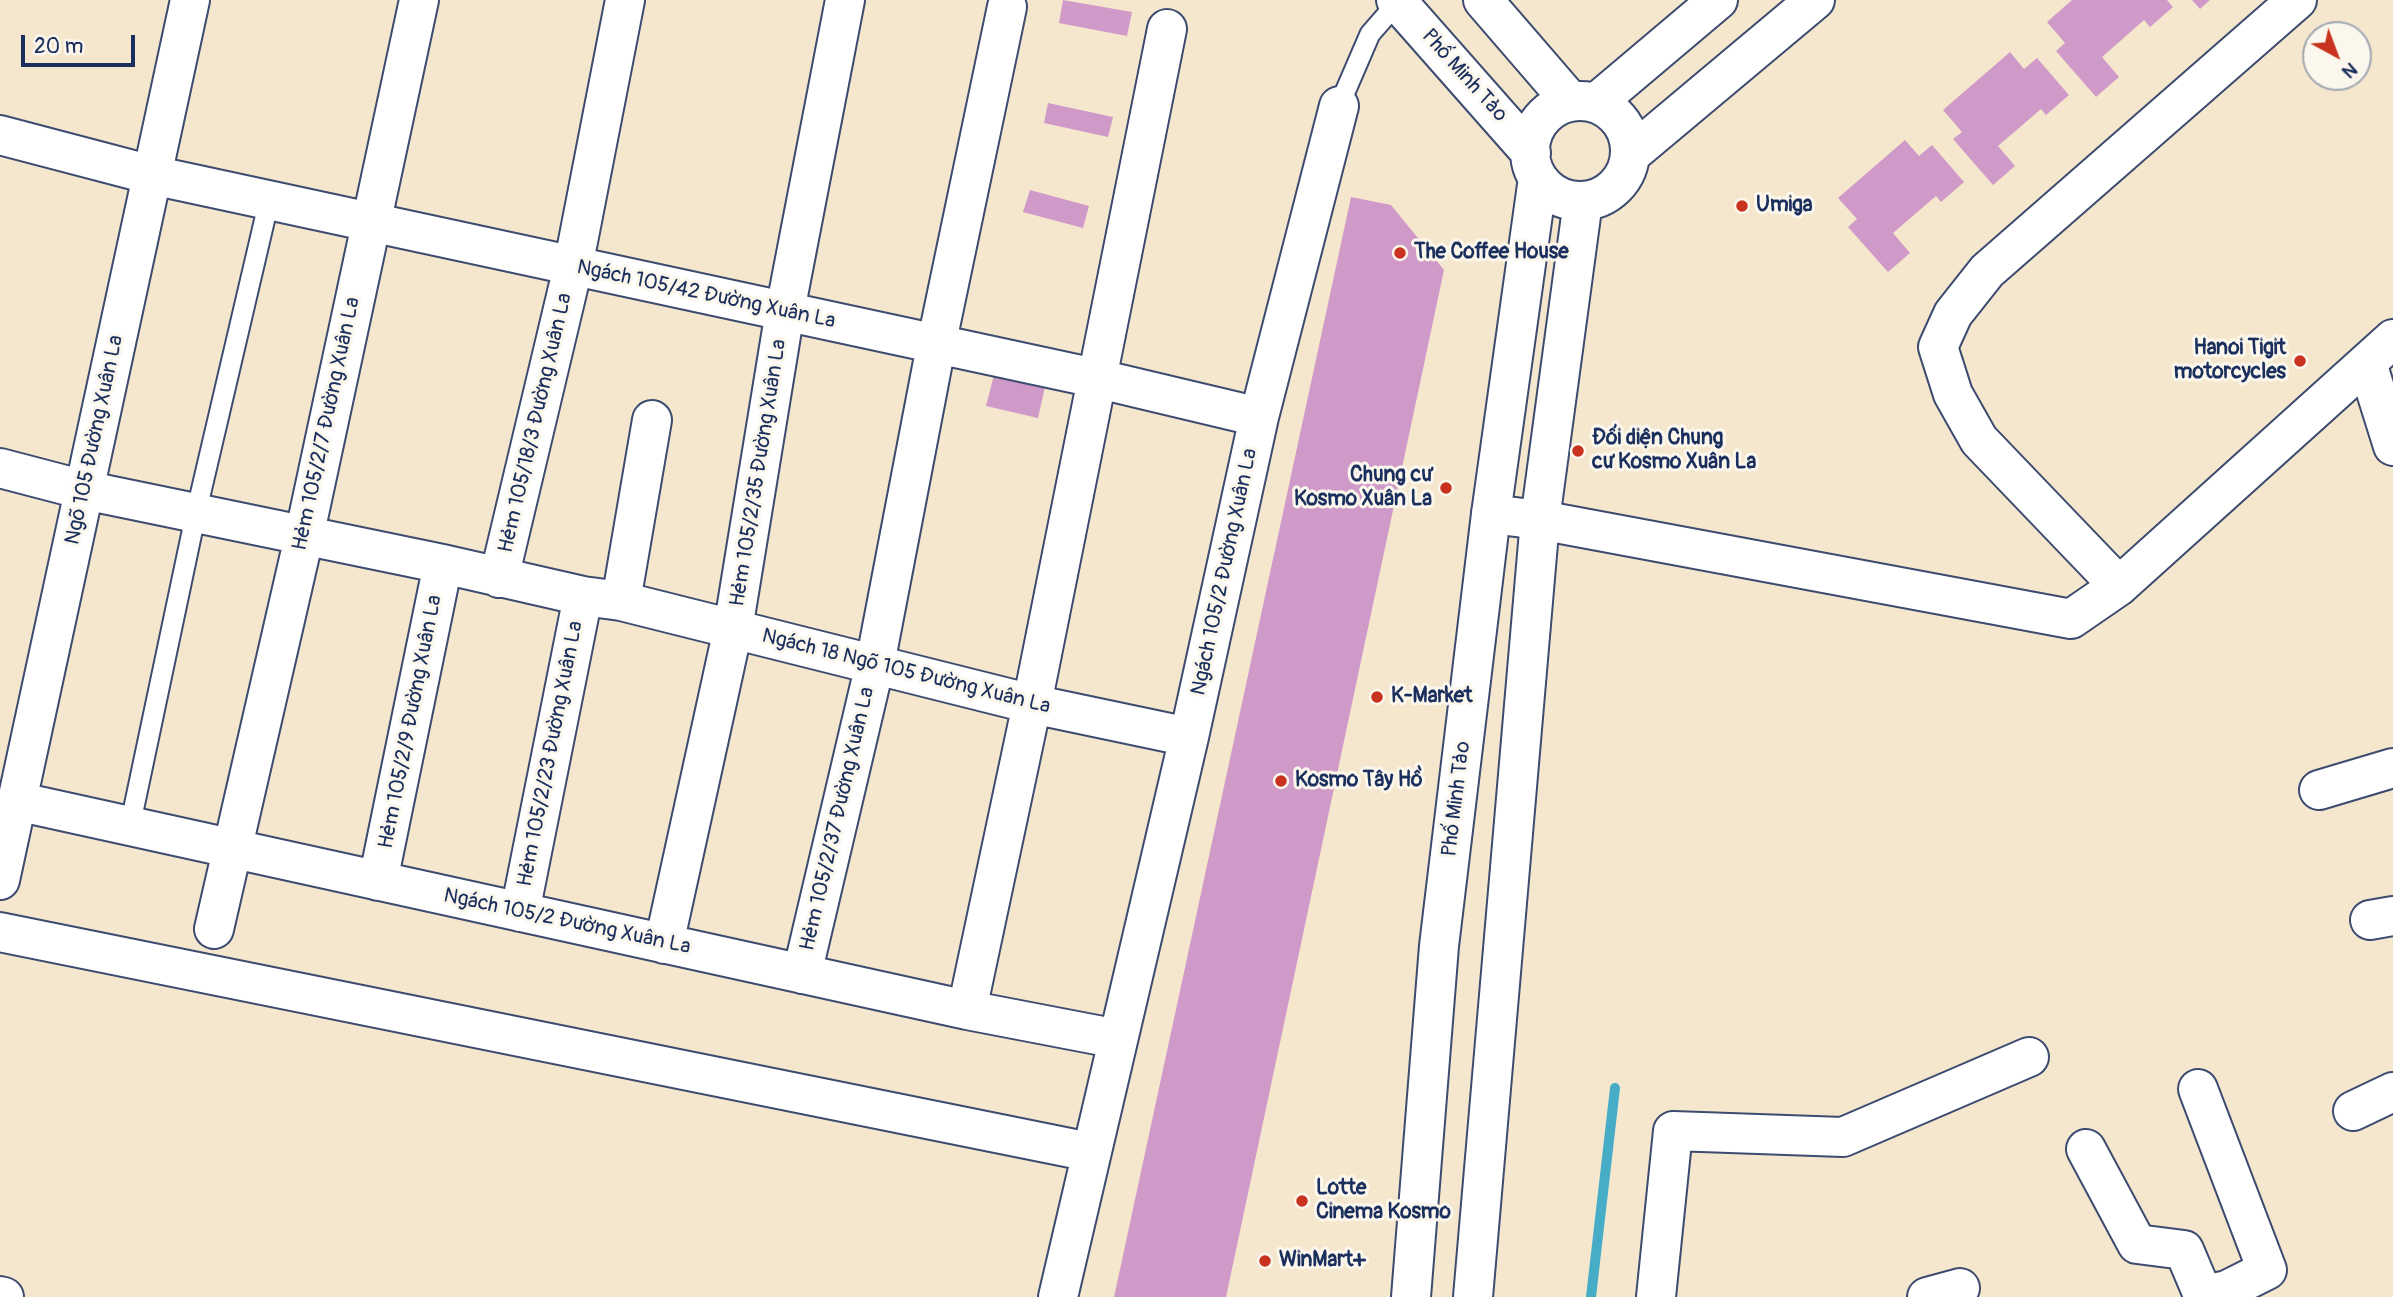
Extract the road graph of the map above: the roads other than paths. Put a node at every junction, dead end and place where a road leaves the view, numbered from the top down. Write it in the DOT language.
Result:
graph roads {
  1 [pos="190,0"];
  2 [pos="419,0"];
  3 [pos="625,0"];
  4 [pos="845,0"];
  5 [pos="1483,0"];
  6 [pos="1718,0"];
  7 [pos="1815,0"];
  8 [pos="2297,0"];
  9 [pos="1397,1"];
  10 [pos="1007,7"];
  11 [pos="1167,29"];
  12 [pos="1583,103"];
  13 [pos="1339,106"];
  14 [pos="0,135"];
  15 [pos="1630,155"];
  16 [pos="1535,166"];
  17 [pos="152,176"];
  18 [pos="269,201"];
  19 [pos="1583,201"];
  20 [pos="370,223"];
  21 [pos="573,267"];
  22 [pos="785,310"];
  23 [pos="936,346"];
  24 [pos="2380,351"];
  25 [pos="1095,378"];
  26 [pos="1259,418"];
  27 [pos="652,420"];
  28 [pos="2393,446"];
  29 [pos="0,468"];
  30 [pos="84,490"];
  31 [pos="196,513"];
  32 [pos="1491,514"];
  33 [pos="1540,520"];
  34 [pos="304,537"];
  35 [pos="443,564"];
  36 [pos="499,578"];
  37 [pos="2119,586"];
  38 [pos="583,596"];
  39 [pos="621,601"];
  40 [pos="733,629"];
  41 [pos="875,664"];
  42 [pos="1032,704"];
  43 [pos="1189,737"];
  44 [pos="2393,768"];
  45 [pos="2319,790"];
  46 [pos="9,820"];
  47 [pos="130,826"];
  48 [pos="232,848"];
  49 [pos="0,880"];
  50 [pos="378,881"];
  51 [pos="520,912"];
  52 [pos="214,929"];
  53 [pos="0,932"];
  54 [pos="664,944"];
  55 [pos="802,974"];
  56 [pos="967,1010"];
  57 [pos="1118,1039"];
  58 [pos="2029,1057"];
  59 [pos="2198,1089"];
  60 [pos="2393,1092"];
  61 [pos="2353,1111"];
  62 [pos="2086,1149"];
  63 [pos="1090,1152"];
  64 [pos="2229,1294"];
  65 [pos="1058,1297"];
  66 [pos="1411,1297"];
  67 [pos="1473,1297"];
  68 [pos="1656,1297"];
  1 -- 17 [label="street, Ngõ 105 Đường Xuân La"];
  2 -- 20 [label="street, Hẻm 105/2/7 Đường Xuân La"];
  3 -- 21 [label="street, Hẻm 105/18/3 Đường Xuân La"];
  4 -- 22 [label="street, Hẻm 105/2/35 Đường Xuân La"];
  5 -- 12 [label="street"];
  6 -- 12 [label="street"];
  7 -- 15 [label="street"];
  8 -- 37 [label="street"];
  9 -- 13 [label="lane"];
  9 -- 16 [label="street, Phố Minh Tảo"];
  10 -- 23 [label="street, Hẻm 105/2/37 Đường Xuân La"];
  11 -- 25 [label="street"];
  12 -- 15 [label="street"];
  12 -- 16 [label="street"];
  13 -- 26 [label="street, Ngách 105/2 Đường Xuân La"];
  14 -- 17 [label="street, Ngách 105/42 Đường Xuân La"];
  15 -- 19 [label="street"];
  16 -- 19 [label="street"];
  16 -- 32 [label="street, Phố Minh Tảo"];
  17 -- 18 [label="street, Ngách 105/42 Đường Xuân La"];
  17 -- 30 [label="street, Ngõ 105 Đường Xuân La"];
  18 -- 20 [label="street, Ngách 105/42 Đường Xuân La"];
  18 -- 31 [label="lane"];
  19 -- 33 [label="street"];
  20 -- 21 [label="street, Ngách 105/42 Đường Xuân La"];
  20 -- 34 [label="street, Hẻm 105/2/7 Đường Xuân La"];
  21 -- 22 [label="street, Ngách 105/42 Đường Xuân La"];
  21 -- 36 [label="street, Hẻm 105/18/3 Đường Xuân La"];
  22 -- 23 [label="street, Ngách 105/42 Đường Xuân La"];
  22 -- 40 [label="street, Hẻm 105/2/35 Đường Xuân La"];
  23 -- 25 [label="street, Ngách 105/42 Đường Xuân La"];
  23 -- 41 [label="street, Hẻm 105/2/37 Đường Xuân La"];
  24 -- 28 [label="street"];
  24 -- 37 [label="street"];
  25 -- 26 [label="street, Ngách 105/42 Đường Xuân La"];
  25 -- 42 [label="street"];
  26 -- 43 [label="street, Ngách 105/2 Đường Xuân La"];
  27 -- 39 [label="street"];
  29 -- 30 [label="street, Ngách 18 Ngõ 105 Đường Xuân La"];
  30 -- 31 [label="street, Ngách 18 Ngõ 105 Đường Xuân La"];
  30 -- 46 [label="street, Ngõ 105 Đường Xuân La"];
  31 -- 34 [label="street, Ngách 18 Ngõ 105 Đường Xuân La"];
  31 -- 47 [label="lane"];
  32 -- 33 [label="street"];
  32 -- 66 [label="street, Phố Minh Tảo"];
  33 -- 37 [label="street"];
  33 -- 67 [label="street"];
  34 -- 35 [label="street, Ngách 18 Ngõ 105 Đường Xuân La"];
  34 -- 48 [label="street, Hẻm 105/2/7 Đường Xuân La"];
  35 -- 36 [label="street, Ngách 18 Ngõ 105 Đường Xuân La"];
  35 -- 50 [label="street, Hẻm 105/2/9 Đường Xuân La"];
  36 -- 38 [label="street, Ngách 18 Ngõ 105 Đường Xuân La"];
  38 -- 39 [label="street, Ngách 18 Ngõ 105 Đường Xuân La"];
  38 -- 51 [label="street, Hẻm 105/2/23 Đường Xuân La"];
  39 -- 40 [label="street, Ngách 18 Ngõ 105 Đường Xuân La"];
  40 -- 41 [label="street, Ngách 18 Ngõ 105 Đường Xuân La"];
  40 -- 54 [label="street, Hẻm 105/2/35 Đường Xuân La"];
  41 -- 42 [label="street, Ngách 18 Ngõ 105 Đường Xuân La"];
  41 -- 55 [label="street, Hẻm 105/2/37 Đường Xuân La"];
  42 -- 43 [label="street, Ngách 18 Ngõ 105 Đường Xuân La"];
  42 -- 56 [label="street"];
  43 -- 57 [label="street, Ngách 105/2 Đường Xuân La"];
  44 -- 45 [label="street"];
  46 -- 47 [label="street, Ngách 105/2 Đường Xuân La"];
  46 -- 49 [label="street, Ngõ 105 Đường Xuân La"];
  47 -- 48 [label="street, Ngách 105/2 Đường Xuân La"];
  48 -- 50 [label="street, Ngách 105/2 Đường Xuân La"];
  48 -- 52 [label="street, Hẻm 105/2/7 Đường Xuân La"];
  50 -- 51 [label="street, Ngách 105/2 Đường Xuân La"];
  51 -- 54 [label="street, Ngách 105/2 Đường Xuân La"];
  53 -- 63 [label="street"];
  54 -- 55 [label="street, Ngách 105/2 Đường Xuân La"];
  55 -- 56 [label="street, Ngách 105/2 Đường Xuân La"];
  56 -- 57 [label="street, Ngách 105/2 Đường Xuân La"];
  57 -- 63 [label="street, Ngách 105/2 Đường Xuân La"];
  58 -- 68 [label="street"];
  59 -- 64 [label="street"];
  60 -- 61 [label="street"];
  62 -- 64 [label="street"];
  63 -- 65 [label="street, Ngách 105/2 Đường Xuân La"];
}
